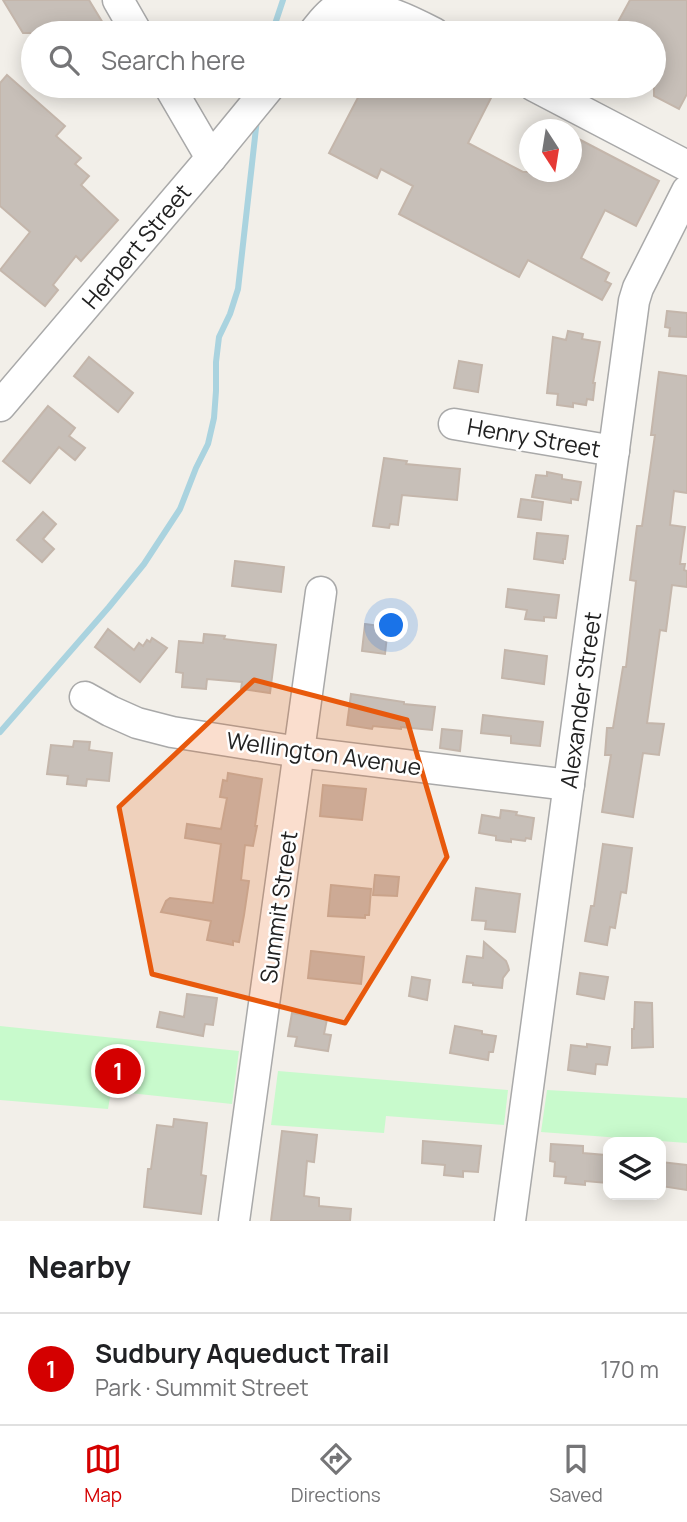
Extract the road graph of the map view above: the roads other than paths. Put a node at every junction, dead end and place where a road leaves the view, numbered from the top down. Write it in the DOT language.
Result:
graph roads {
  1 [pos="118,0"];
  2 [pos="347,2"];
  3 [pos="130,21"];
  4 [pos="324,21"];
  5 [pos="410,21"];
  6 [pos="176,98"];
  7 [pos="260,98"];
  8 [pos="557,98"];
  9 [pos="211,158"];
  10 [pos="687,166"];
  11 [pos="687,191"];
  12 [pos="0,406"];
  13 [pos="454,424"];
  14 [pos="614,451"];
  15 [pos="320,592"];
  16 [pos="85,697"];
  17 [pos="299,752"];
  18 [pos="569,785"];
  19 [pos="234,1221"];
  20 [pos="510,1221"];
  1 -- 3 [label="street"];
  2 -- 4 [label="street"];
  2 -- 5 [label="street"];
  6 -- 9 [label="street"];
  7 -- 9 [label="street, Herbert Street"];
  8 -- 10 [label="street"];
  9 -- 12 [label="street, Herbert Street"];
  11 -- 14 [label="street, Alexander Street"];
  13 -- 14 [label="street, Henry Street"];
  14 -- 18 [label="street, Alexander Street"];
  15 -- 17 [label="street, Summit Street"];
  16 -- 17 [label="street, Wellington Avenue"];
  17 -- 18 [label="street, Wellington Avenue"];
  17 -- 19 [label="street, Summit Street"];
  18 -- 20 [label="street, Alexander Street"];
}
